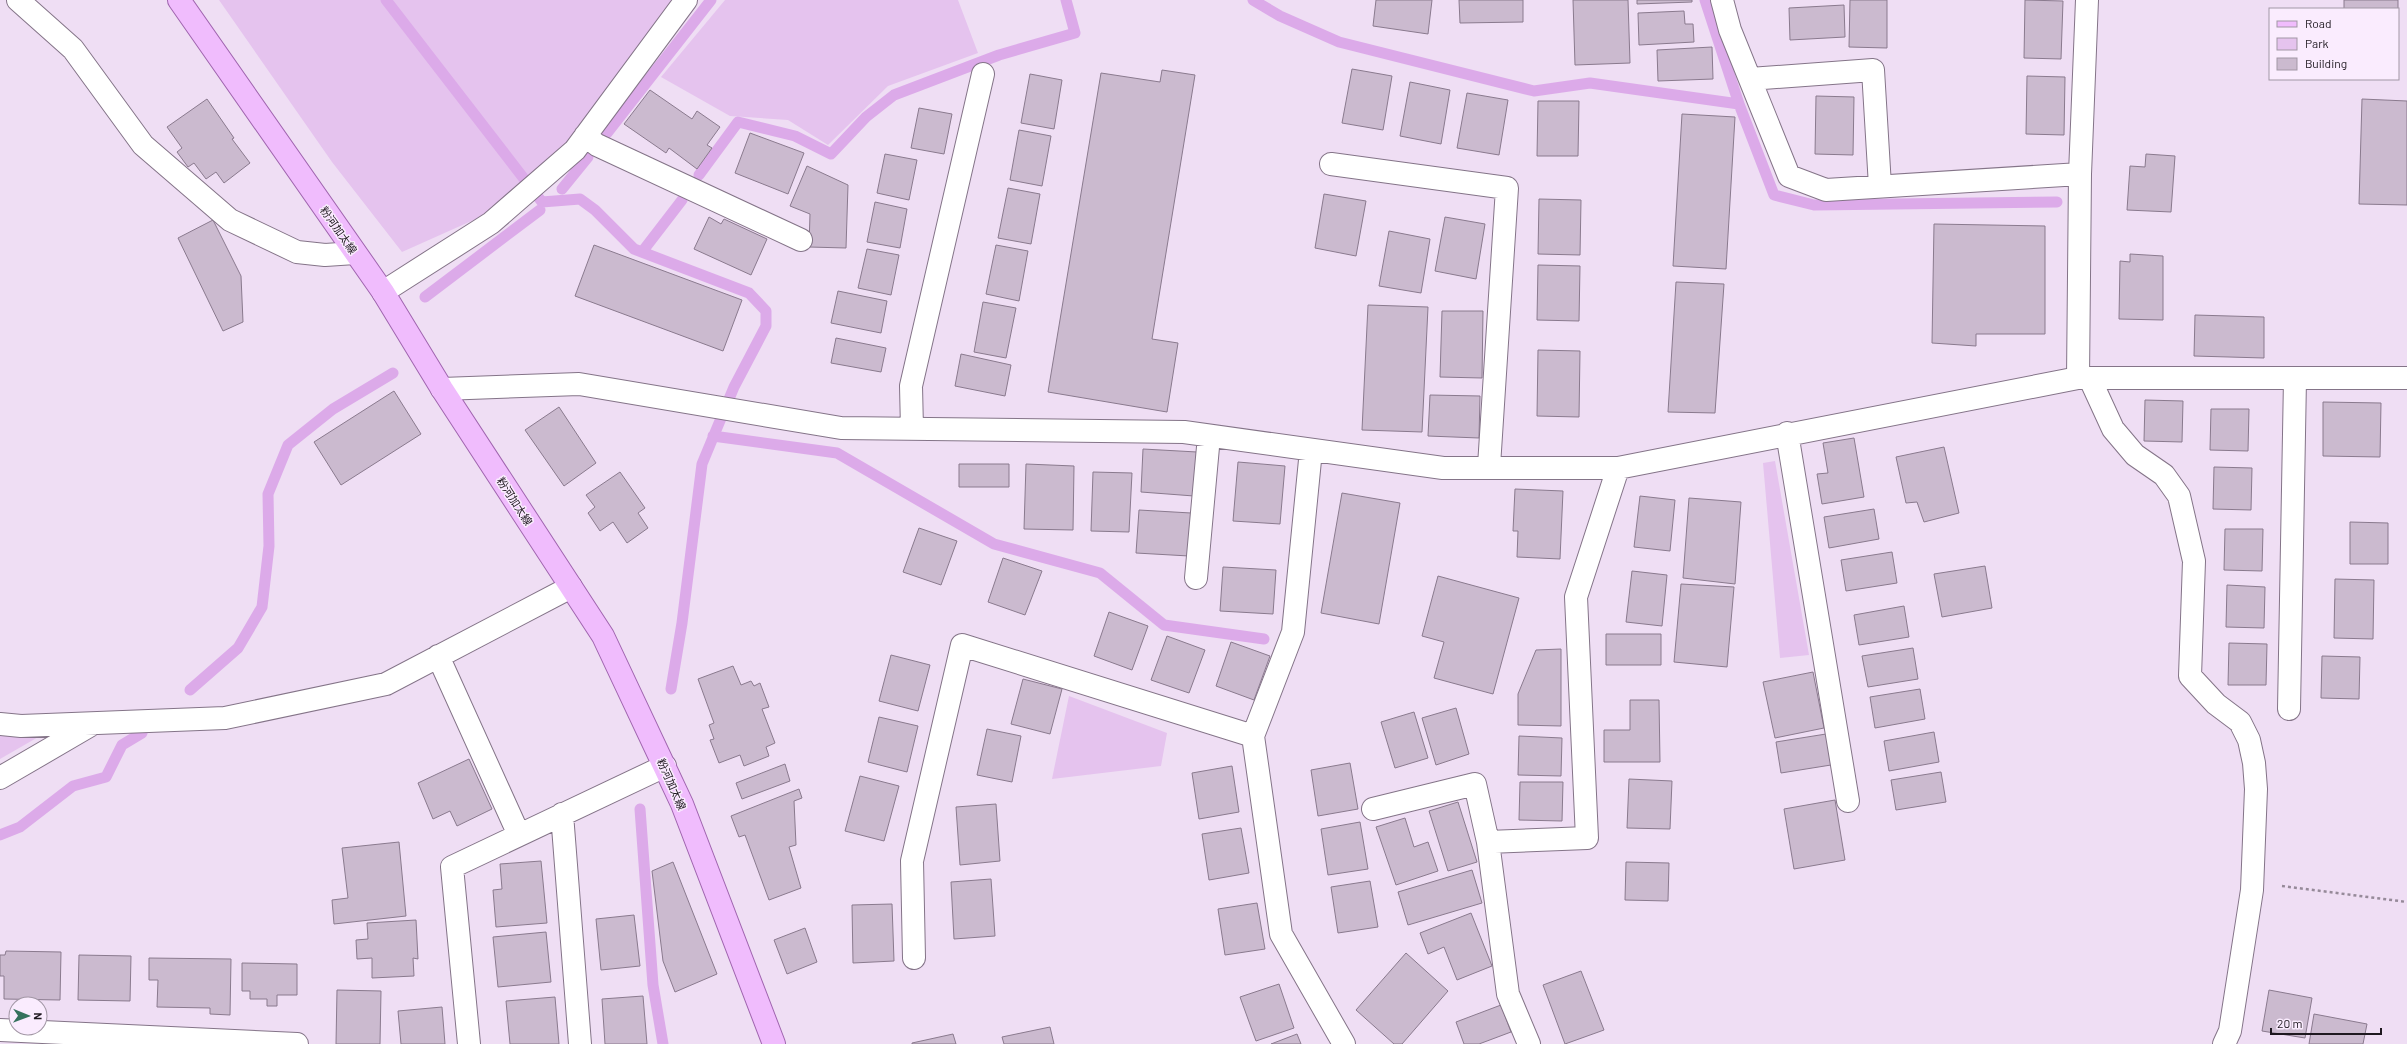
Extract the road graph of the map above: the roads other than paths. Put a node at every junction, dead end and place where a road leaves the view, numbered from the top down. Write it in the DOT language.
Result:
graph roads {
  1 [pos="18,0"];
  2 [pos="180,0"];
  3 [pos="686,0"];
  4 [pos="1722,0"];
  5 [pos="2087,0"];
  6 [pos="983,74"];
  7 [pos="1750,79"];
  8 [pos="585,136"];
  9 [pos="1331,164"];
  10 [pos="2080,174"];
  11 [pos="1880,186"];
  12 [pos="801,240"];
  13 [pos="355,253"];
  14 [pos="383,292"];
  15 [pos="2084,378"];
  16 [pos="2407,378"];
  17 [pos="2295,379"];
  18 [pos="442,389"];
  19 [pos="912,429"];
  20 [pos="1787,433"];
  21 [pos="1209,436"];
  22 [pos="1311,450"];
  23 [pos="1489,466"];
  24 [pos="1618,468"];
  25 [pos="1196,578"];
  26 [pos="571,587"];
  27 [pos="438,656"];
  28 [pos="2289,709"];
  29 [pos="94,723"];
  30 [pos="0,724"];
  31 [pos="1253,736"];
  32 [pos="665,766"];
  33 [pos="0,778"];
  34 [pos="1848,800"];
  35 [pos="1373,809"];
  36 [pos="562,814"];
  37 [pos="519,835"];
  38 [pos="1488,842"];
  39 [pos="914,958"];
  40 [pos="0,1030"];
  41 [pos="33,1038"];
  42 [pos="297,1044"];
  43 [pos="468,1044"];
  44 [pos="580,1044"];
  45 [pos="774,1044"];
  46 [pos="1344,1044"];
  47 [pos="1529,1044"];
  48 [pos="2224,1044"];
  1 -- 13 [label="street"];
  2 -- 13 [label="main road, 粉河加太線"];
  3 -- 8 [label="street"];
  4 -- 7 [label="street"];
  5 -- 10 [label="street"];
  6 -- 19 [label="street"];
  7 -- 11 [label="street"];
  7 -- 11 [label="street"];
  8 -- 12 [label="street"];
  8 -- 14 [label="street"];
  9 -- 23 [label="street"];
  10 -- 11 [label="street"];
  10 -- 15 [label="street"];
  13 -- 14 [label="main road, 粉河加太線"];
  14 -- 18 [label="main road, 粉河加太線"];
  15 -- 17 [label="street"];
  15 -- 20 [label="street"];
  15 -- 48 [label="street"];
  16 -- 17 [label="street"];
  17 -- 28 [label="street"];
  18 -- 19 [label="street"];
  18 -- 26 [label="main road, 粉河加太線"];
  19 -- 21 [label="street"];
  20 -- 24 [label="street"];
  20 -- 34 [label="street"];
  21 -- 22 [label="street"];
  21 -- 25 [label="street"];
  22 -- 23 [label="street"];
  22 -- 31 [label="street"];
  23 -- 24 [label="street"];
  24 -- 38 [label="street"];
  26 -- 27 [label="street"];
  26 -- 32 [label="main road, 粉河加太線"];
  27 -- 29 [label="street"];
  27 -- 37 [label="street"];
  29 -- 30 [label="street"];
  29 -- 33 [label="street"];
  31 -- 39 [label="street"];
  31 -- 46 [label="street"];
  32 -- 36 [label="street"];
  32 -- 45 [label="main road, 粉河加太線"];
  35 -- 38 [label="street"];
  36 -- 37 [label="street"];
  36 -- 44 [label="street"];
  37 -- 43 [label="street"];
  38 -- 47 [label="street"];
  40 -- 41 [label="street"];
  41 -- 42 [label="street"];
}
